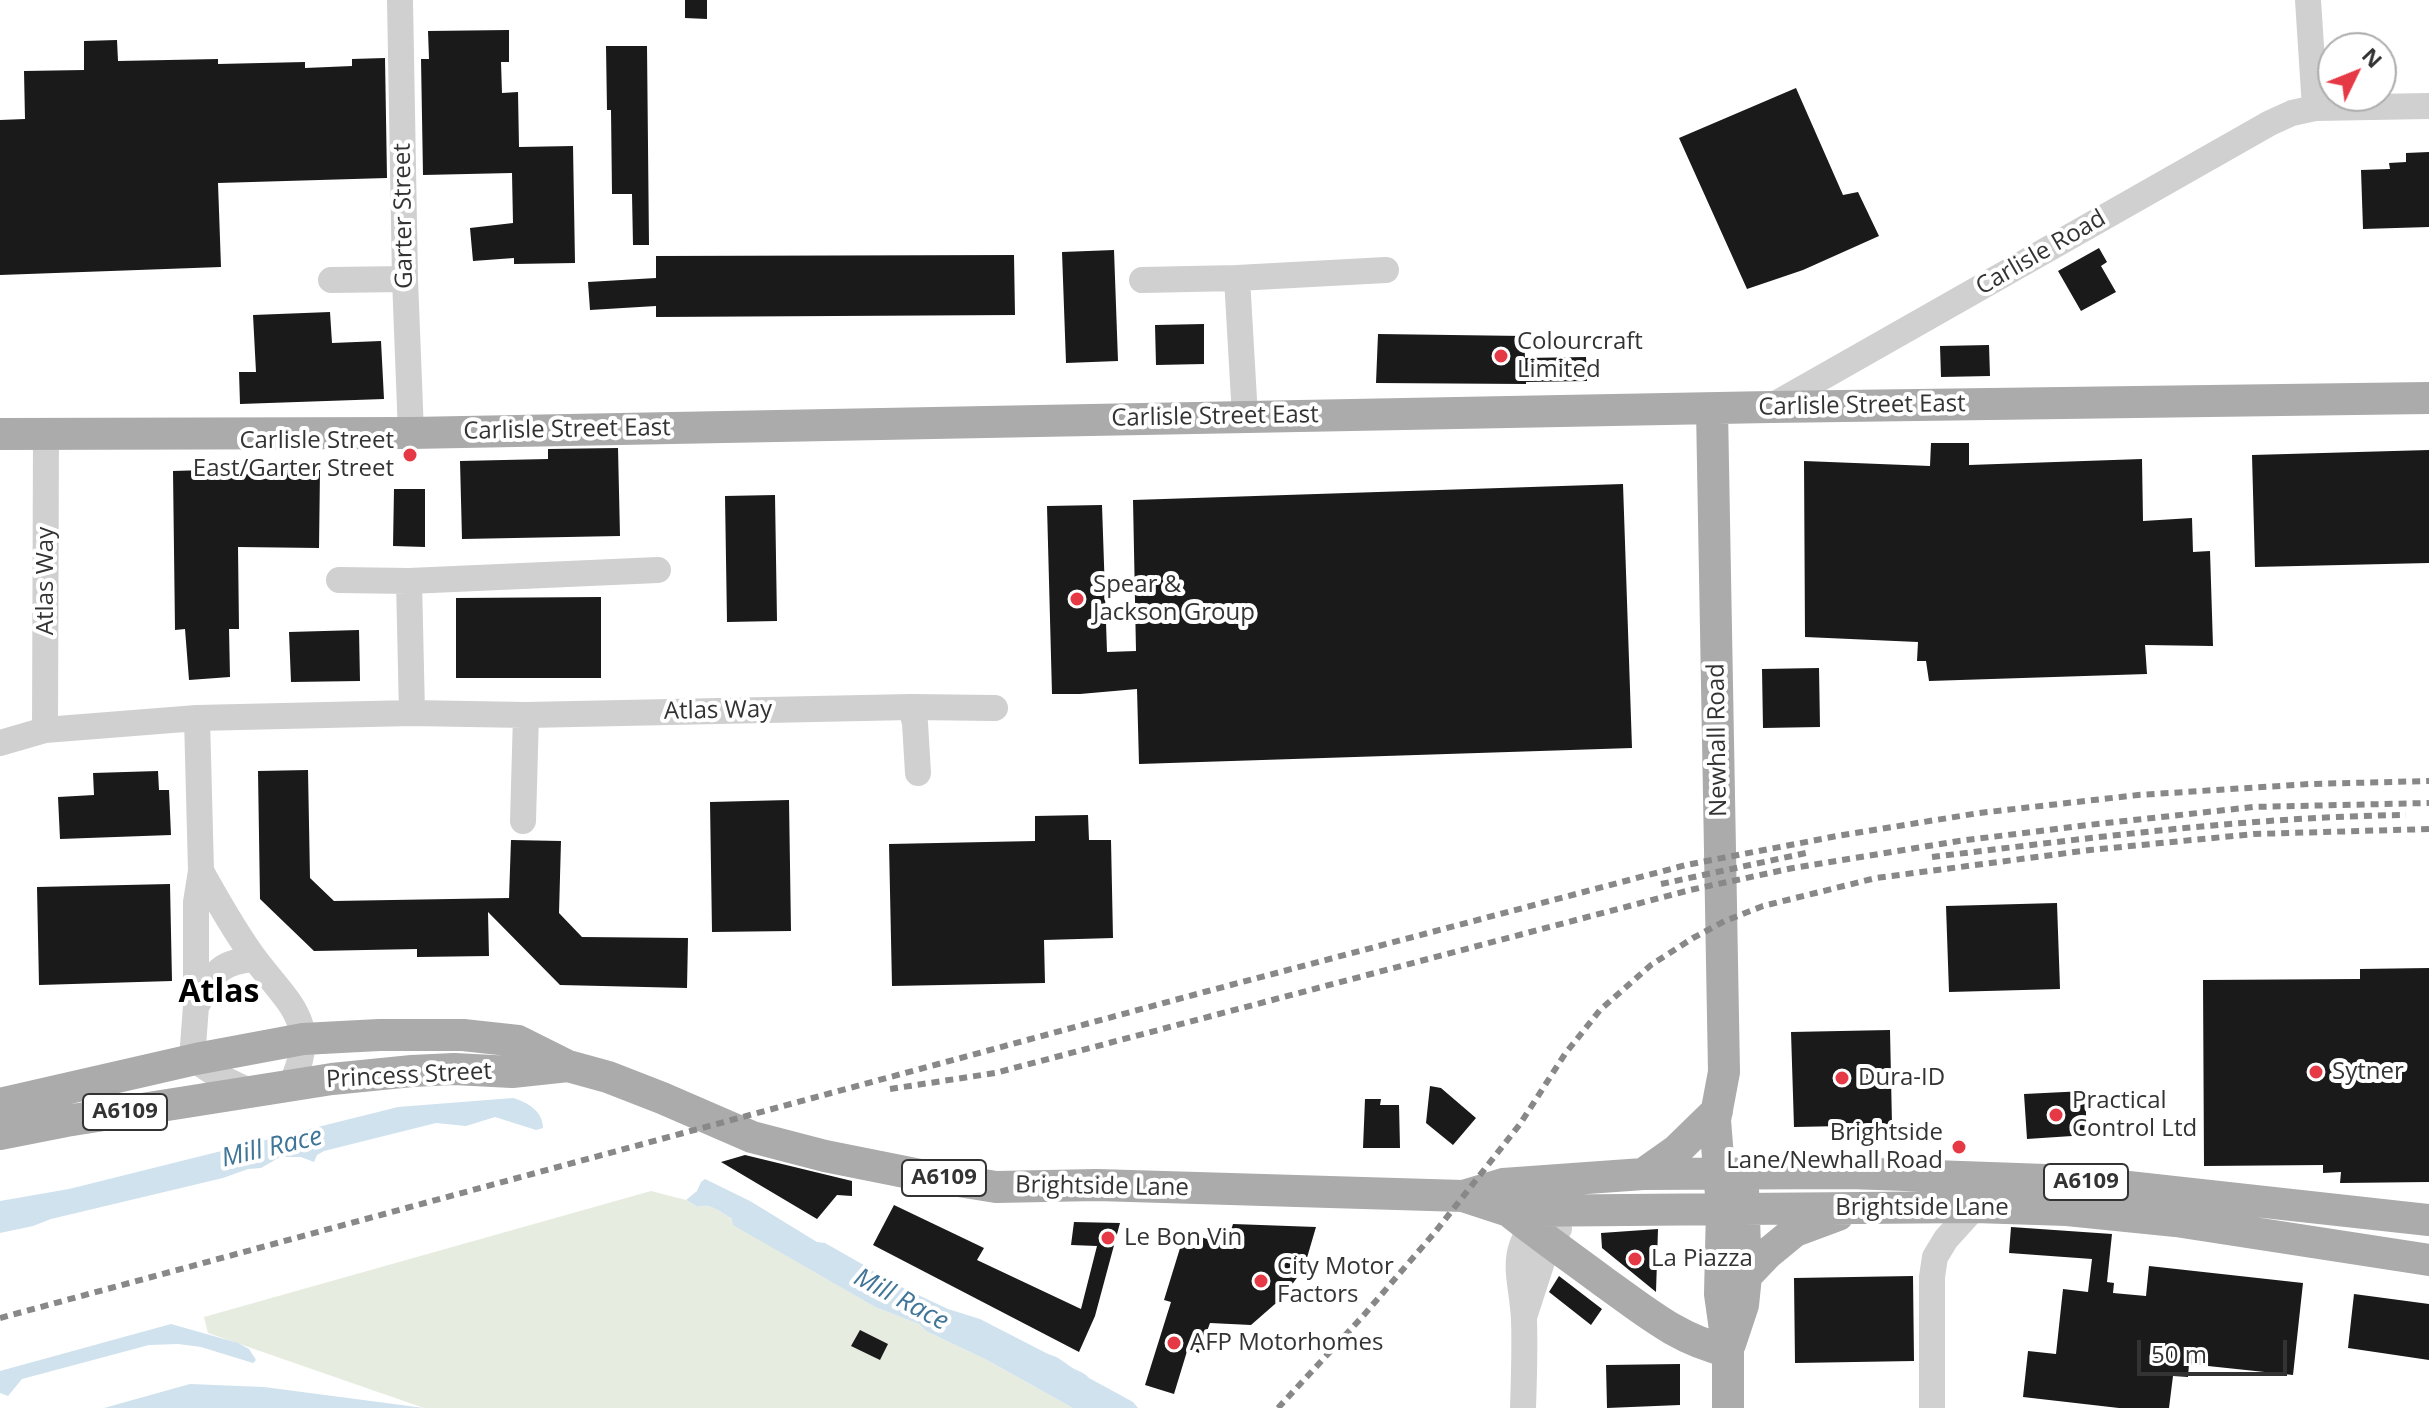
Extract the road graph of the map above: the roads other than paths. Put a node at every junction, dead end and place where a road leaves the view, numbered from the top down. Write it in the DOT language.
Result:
graph roads {
  1 [pos="400,0"];
  2 [pos="2308,0"];
  3 [pos="2429,106"];
  4 [pos="2315,108"];
  5 [pos="1386,270"];
  6 [pos="1237,278"];
  7 [pos="405,279"];
  8 [pos="331,280"];
  9 [pos="1142,280"];
  10 [pos="2429,398"];
  11 [pos="1770,407"];
  12 [pos="1712,409"];
  13 [pos="1245,417"];
  14 [pos="46,433"];
  15 [pos="411,433"];
  16 [pos="0,434"];
  17 [pos="658,570"];
  18 [pos="339,580"];
  19 [pos="409,581"];
  20 [pos="911,707"];
  21 [pos="995,708"];
  22 [pos="412,713"];
  23 [pos="526,715"];
  24 [pos="197,718"];
  25 [pos="45,730"];
  26 [pos="0,743"];
  27 [pos="918,773"];
  28 [pos="523,821"];
  29 [pos="201,871"];
  30 [pos="255,959"];
  31 [pos="196,1006"];
  32 [pos="303,1039"];
  33 [pos="196,1059"];
  34 [pos="568,1066"];
  35 [pos="1724,1072"];
  36 [pos="291,1084"];
  37 [pos="251,1092"];
  38 [pos="0,1104"];
  39 [pos="1717,1111"];
  40 [pos="0,1134"];
  41 [pos="1643,1174"];
  42 [pos="1729,1174"];
  43 [pos="1572,1180"];
  44 [pos="1463,1196"];
  45 [pos="1975,1207"];
  46 [pos="1733,1208"];
  47 [pos="1852,1208"];
  48 [pos="2429,1220"];
  49 [pos="1533,1223"];
  50 [pos="2429,1260"];
  51 [pos="1746,1276"];
  52 [pos="1728,1351"];
  53 [pos="1523,1408"];
  54 [pos="1728,1408"];
  55 [pos="1932,1408"];
  1 -- 7 [label="street, Garter Street"];
  2 -- 4 [label="street"];
  3 -- 4 [label="street, Carlisle Road"];
  4 -- 11 [label="street, Carlisle Road"];
  5 -- 6 [label="street"];
  6 -- 9 [label="street"];
  6 -- 13 [label="street"];
  7 -- 8 [label="street"];
  7 -- 15 [label="street, Garter Street"];
  10 -- 11 [label="main road, Carlisle Street East"];
  11 -- 12 [label="main road, Carlisle Street East"];
  12 -- 13 [label="main road, Carlisle Street East"];
  12 -- 35 [label="main road, Newhall Road"];
  13 -- 15 [label="main road, Carlisle Street East"];
  14 -- 15 [label="main road, Carlisle Street East"];
  14 -- 16 [label="main road, Carlisle Street East"];
  14 -- 25 [label="street, Atlas Way"];
  17 -- 19 [label="street"];
  18 -- 19 [label="street"];
  19 -- 22 [label="street"];
  20 -- 21 [label="street, Atlas Way"];
  20 -- 23 [label="street, Atlas Way"];
  20 -- 27 [label="street"];
  22 -- 23 [label="street, Atlas Way"];
  22 -- 24 [label="street, Atlas Way"];
  23 -- 28 [label="street"];
  24 -- 25 [label="street, Atlas Way"];
  24 -- 29 [label="street"];
  25 -- 26 [label="street, Atlas Way"];
  29 -- 30 [label="street"];
  29 -- 31 [label="street"];
  30 -- 31 [label="street"];
  30 -- 32 [label="street"];
  31 -- 33 [label="street"];
  32 -- 33 [label="main road, A6109"];
  32 -- 34 [label="main road, A6109"];
  32 -- 36 [label="street"];
  33 -- 37 [label="street"];
  33 -- 38 [label="main road, A6109"];
  34 -- 36 [label="main road, Princess Street / A6109"];
  34 -- 44 [label="main road, Brightside Lane / A6109"];
  35 -- 39 [label="main road, Newhall Road"];
  35 -- 42 [label="main road, Newhall Road"];
  36 -- 37 [label="main road, Princess Street / A6109"];
  37 -- 40 [label="main road, Princess Street / A6109"];
  39 -- 41 [label="main road"];
  39 -- 42 [label="main road, Newhall Road"];
  41 -- 42 [label="main road, Brightside Lane / A6109"];
  41 -- 43 [label="main road, Brightside Lane / A6109"];
  42 -- 46 [label="main road, Newhall Road"];
  42 -- 48 [label="main road, Brightside Lane / A6109"];
  43 -- 44 [label="main road, Brightside Lane / A6109"];
  43 -- 49 [label="street"];
  44 -- 49 [label="main road, Brightside Lane / A6109"];
  45 -- 47 [label="main road, Brightside Lane / A6109"];
  45 -- 50 [label="main road, Brightside Lane / A6109"];
  45 -- 55 [label="street"];
  46 -- 47 [label="main road, Brightside Lane / A6109"];
  46 -- 49 [label="main road, Brightside Lane / A6109"];
  46 -- 51 [label="main road, Newhall Road"];
  46 -- 52 [label="main road, Newhall Road"];
  47 -- 51 [label="main road"];
  49 -- 52 [label="main road"];
  49 -- 53 [label="street"];
  51 -- 52 [label="main road, Newhall Road"];
  52 -- 54 [label="main road, Newhall Road"];
}
